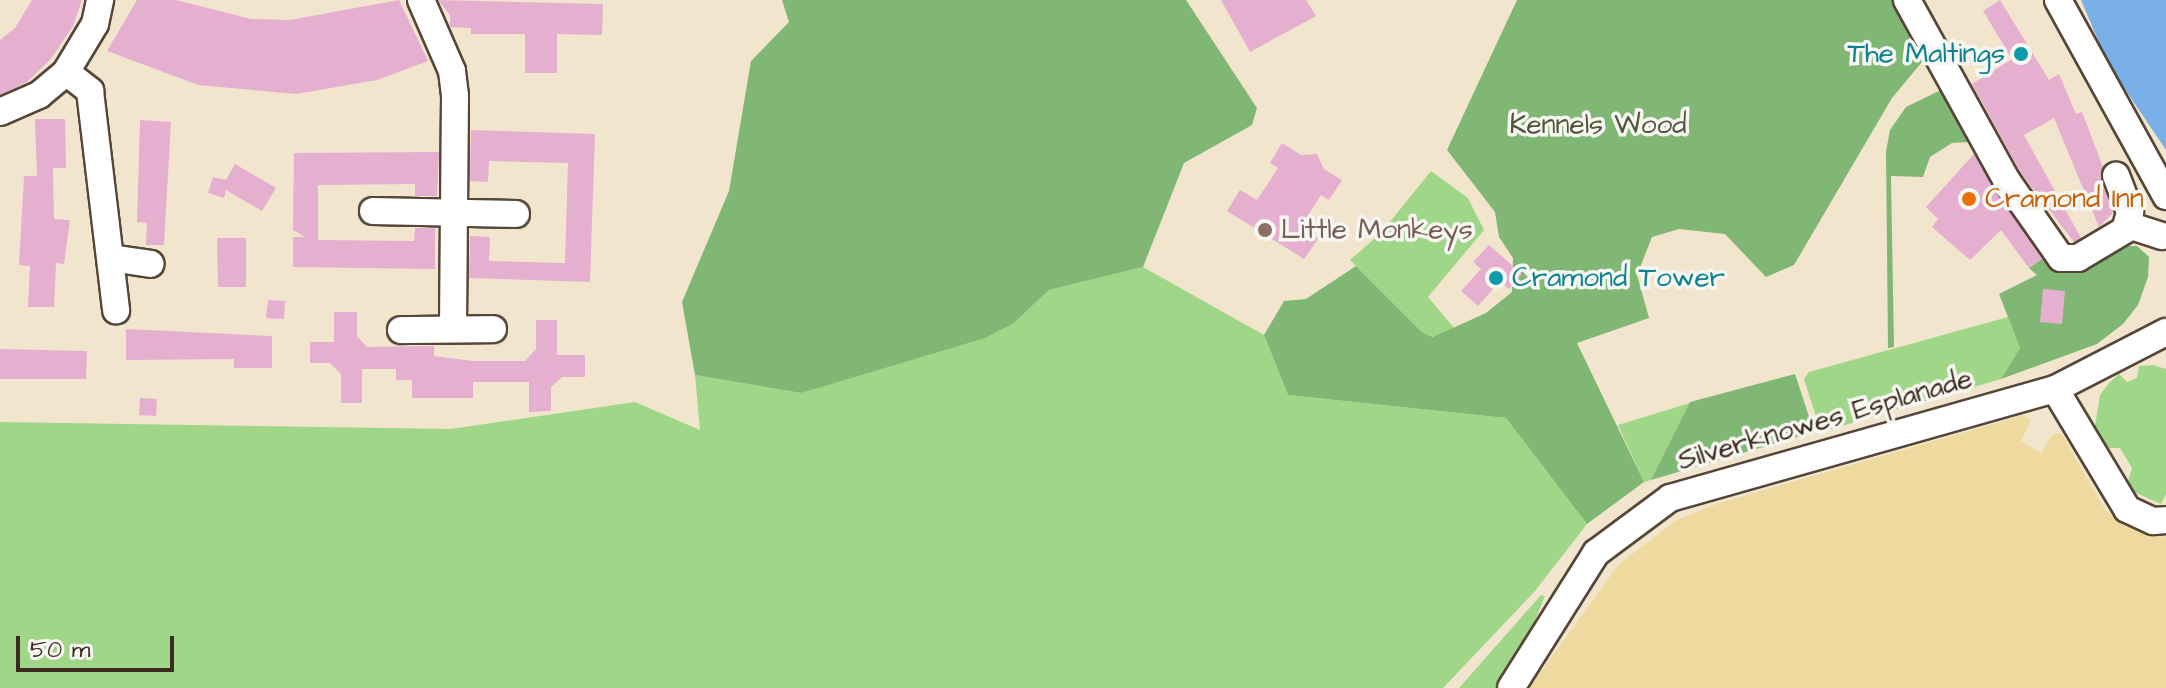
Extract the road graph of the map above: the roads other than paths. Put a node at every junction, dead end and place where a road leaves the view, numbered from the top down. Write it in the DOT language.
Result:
graph roads {
  1 [pos="100,0"];
  2 [pos="421,0"];
  3 [pos="1907,0"];
  4 [pos="2058,0"];
  5 [pos="66,72"];
  6 [pos="0,112"];
  7 [pos="2116,176"];
  8 [pos="2166,196"];
  9 [pos="373,211"];
  10 [pos="454,211"];
  11 [pos="516,214"];
  12 [pos="2128,225"];
  13 [pos="2162,236"];
  14 [pos="111,258"];
  15 [pos="151,264"];
  16 [pos="116,310"];
  17 [pos="453,329"];
  18 [pos="493,329"];
  19 [pos="401,330"];
  20 [pos="2166,332"];
  21 [pos="2055,389"];
  22 [pos="2166,520"];
  23 [pos="1511,688"];
  1 -- 5 [label="street"];
  2 -- 10 [label="street"];
  3 -- 12 [label="street"];
  4 -- 8 [label="street"];
  5 -- 6 [label="street"];
  5 -- 14 [label="street"];
  7 -- 12 [label="street"];
  9 -- 10 [label="street"];
  10 -- 11 [label="street"];
  10 -- 17 [label="street"];
  12 -- 13 [label="street"];
  14 -- 15 [label="street"];
  14 -- 16 [label="street"];
  17 -- 18 [label="street"];
  17 -- 19 [label="street"];
  20 -- 21 [label="street, Silverknowes Esplanade"];
  21 -- 22 [label="street"];
  21 -- 23 [label="street, Silverknowes Esplanade"];
}
